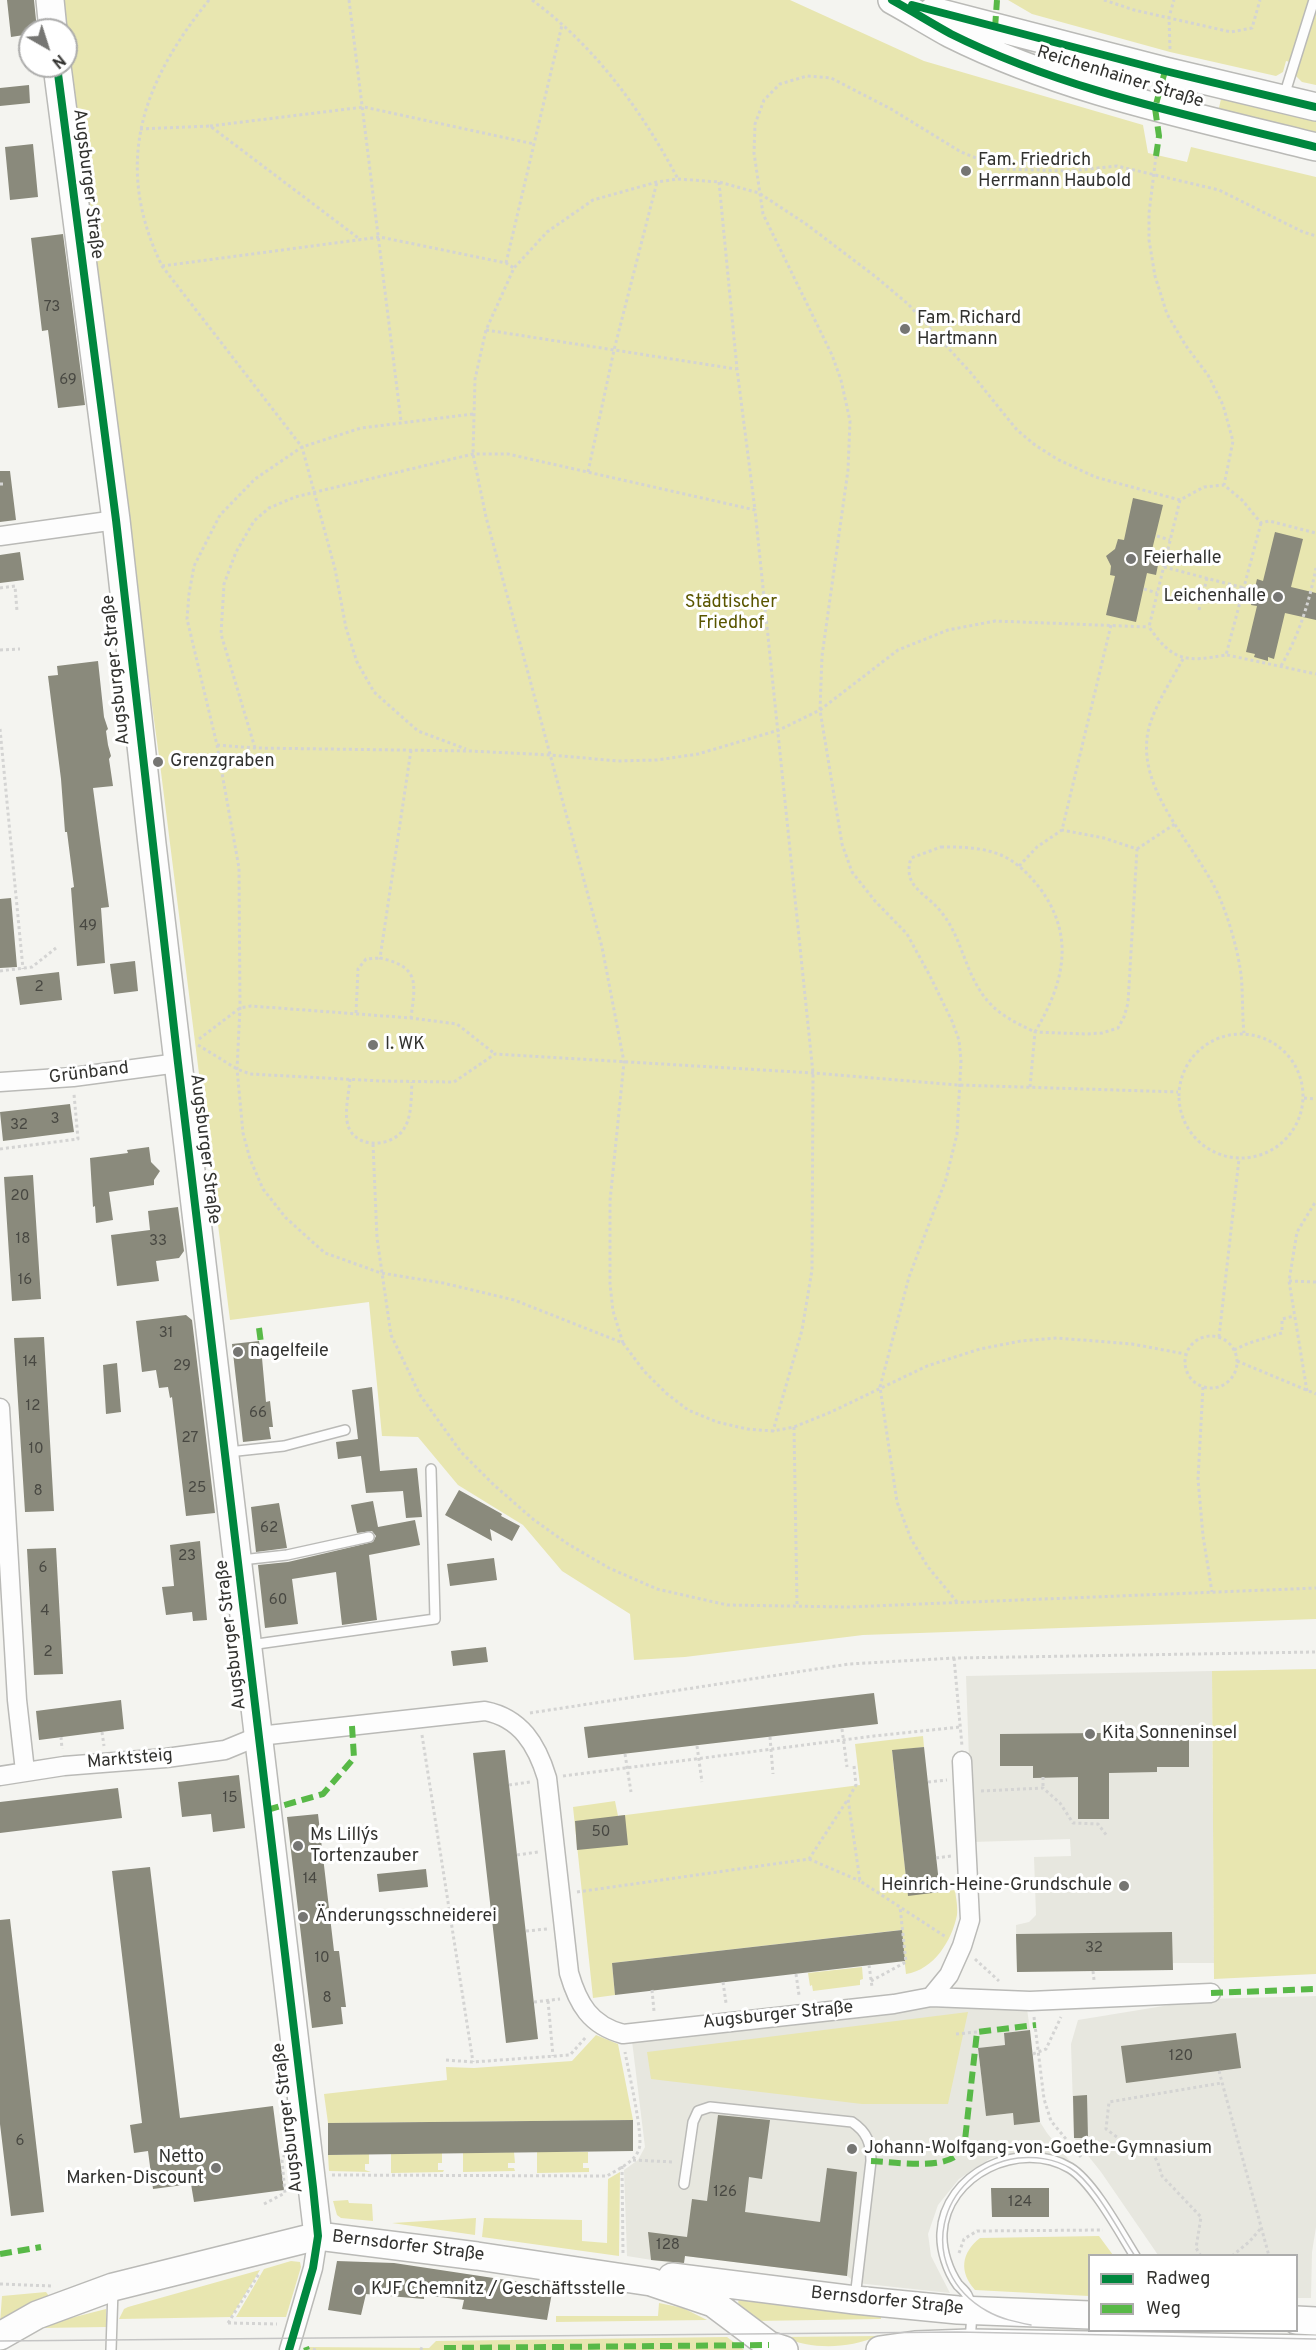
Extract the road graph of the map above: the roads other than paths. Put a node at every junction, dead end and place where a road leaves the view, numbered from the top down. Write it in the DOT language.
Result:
graph roads {
  1 [pos="50,0"];
  2 [pos="893,0"];
  3 [pos="1314,0"];
  4 [pos="52,18"];
  5 [pos="59,78"];
  6 [pos="1283,99"];
  7 [pos="1316,107"];
  8 [pos="1316,147"];
  9 [pos="116,520"];
  10 [pos="0,536"];
  11 [pos="178,1063"];
  12 [pos="0,1082"];
  13 [pos="0,1408"];
  14 [pos="345,1430"];
  15 [pos="225,1452"];
  16 [pos="431,1469"];
  17 [pos="369,1537"];
  18 [pos="238,1561"];
  19 [pos="248,1645"];
  20 [pos="259,1736"];
  21 [pos="962,1761"];
  22 [pos="25,1771"];
  23 [pos="0,1776"];
  24 [pos="1211,1993"];
  25 [pos="931,1997"];
  26 [pos="684,2184"];
  27 [pos="318,2236"];
  28 [pos="1135,2254"];
  29 [pos="651,2282"];
  30 [pos="113,2288"];
  31 [pos="855,2300"];
  32 [pos="972,2311"];
  33 [pos="1088,2315"];
  34 [pos="1298,2320"];
  35 [pos="1316,2321"];
  36 [pos="0,2336"];
  37 [pos="1179,2342"];
  38 [pos="970,2343"];
  39 [pos="298,2349"];
  40 [pos="1316,2349"];
  41 [pos="111,2350"];
  42 [pos="784,2350"];
  43 [pos="880,2350"];
  1 -- 4 [label="street"];
  2 -- 6 [label="street, Reichenhainer Straße"];
  2 -- 8 [label="street, Reichenhainer Straße"];
  3 -- 6 [label="lane"];
  5 -- 9 [label="street, Augsburger Straße"];
  6 -- 7 [label="street, Reichenhainer Straße"];
  9 -- 10 [label="street"];
  9 -- 11 [label="street, Augsburger Straße"];
  11 -- 12 [label="street, Grünband"];
  11 -- 15 [label="street, Augsburger Straße"];
  13 -- 22 [label="street"];
  14 -- 15 [label="lane"];
  15 -- 18 [label="street, Augsburger Straße"];
  16 -- 19 [label="lane"];
  17 -- 18 [label="lane"];
  18 -- 19 [label="street, Augsburger Straße"];
  19 -- 20 [label="street, Augsburger Straße"];
  20 -- 22 [label="street, Marktsteig"];
  20 -- 25 [label="street, Augsburger Straße"];
  20 -- 27 [label="street, Augsburger Straße"];
  21 -- 25 [label="street"];
  22 -- 23 [label="street, Marktsteig"];
  24 -- 25 [label="street, Augsburger Straße"];
  26 -- 31 [label="lane"];
  27 -- 29 [label="street, Bernsdorfer Straße"];
  27 -- 30 [label="street, Bernsdorfer Straße"];
  27 -- 39 [label="street"];
  28 -- 32 [label="lane"];
  29 -- 31 [label="street, Bernsdorfer Straße"];
  29 -- 42 [label="street, Bernsdorfer Straße"];
  30 -- 36 [label="street, Bernsdorfer Straße"];
  30 -- 41 [label="lane"];
  31 -- 32 [label="street, Bernsdorfer Straße"];
  32 -- 33 [label="street, Bernsdorfer Straße"];
  32 -- 38 [label="lane"];
  34 -- 35 [label="street"];
  37 -- 38 [label="street, Bernsdorfer Straße"];
  37 -- 40 [label="street, Bernsdorfer Straße"];
  38 -- 43 [label="street, Bernsdorfer Straße"];
}
